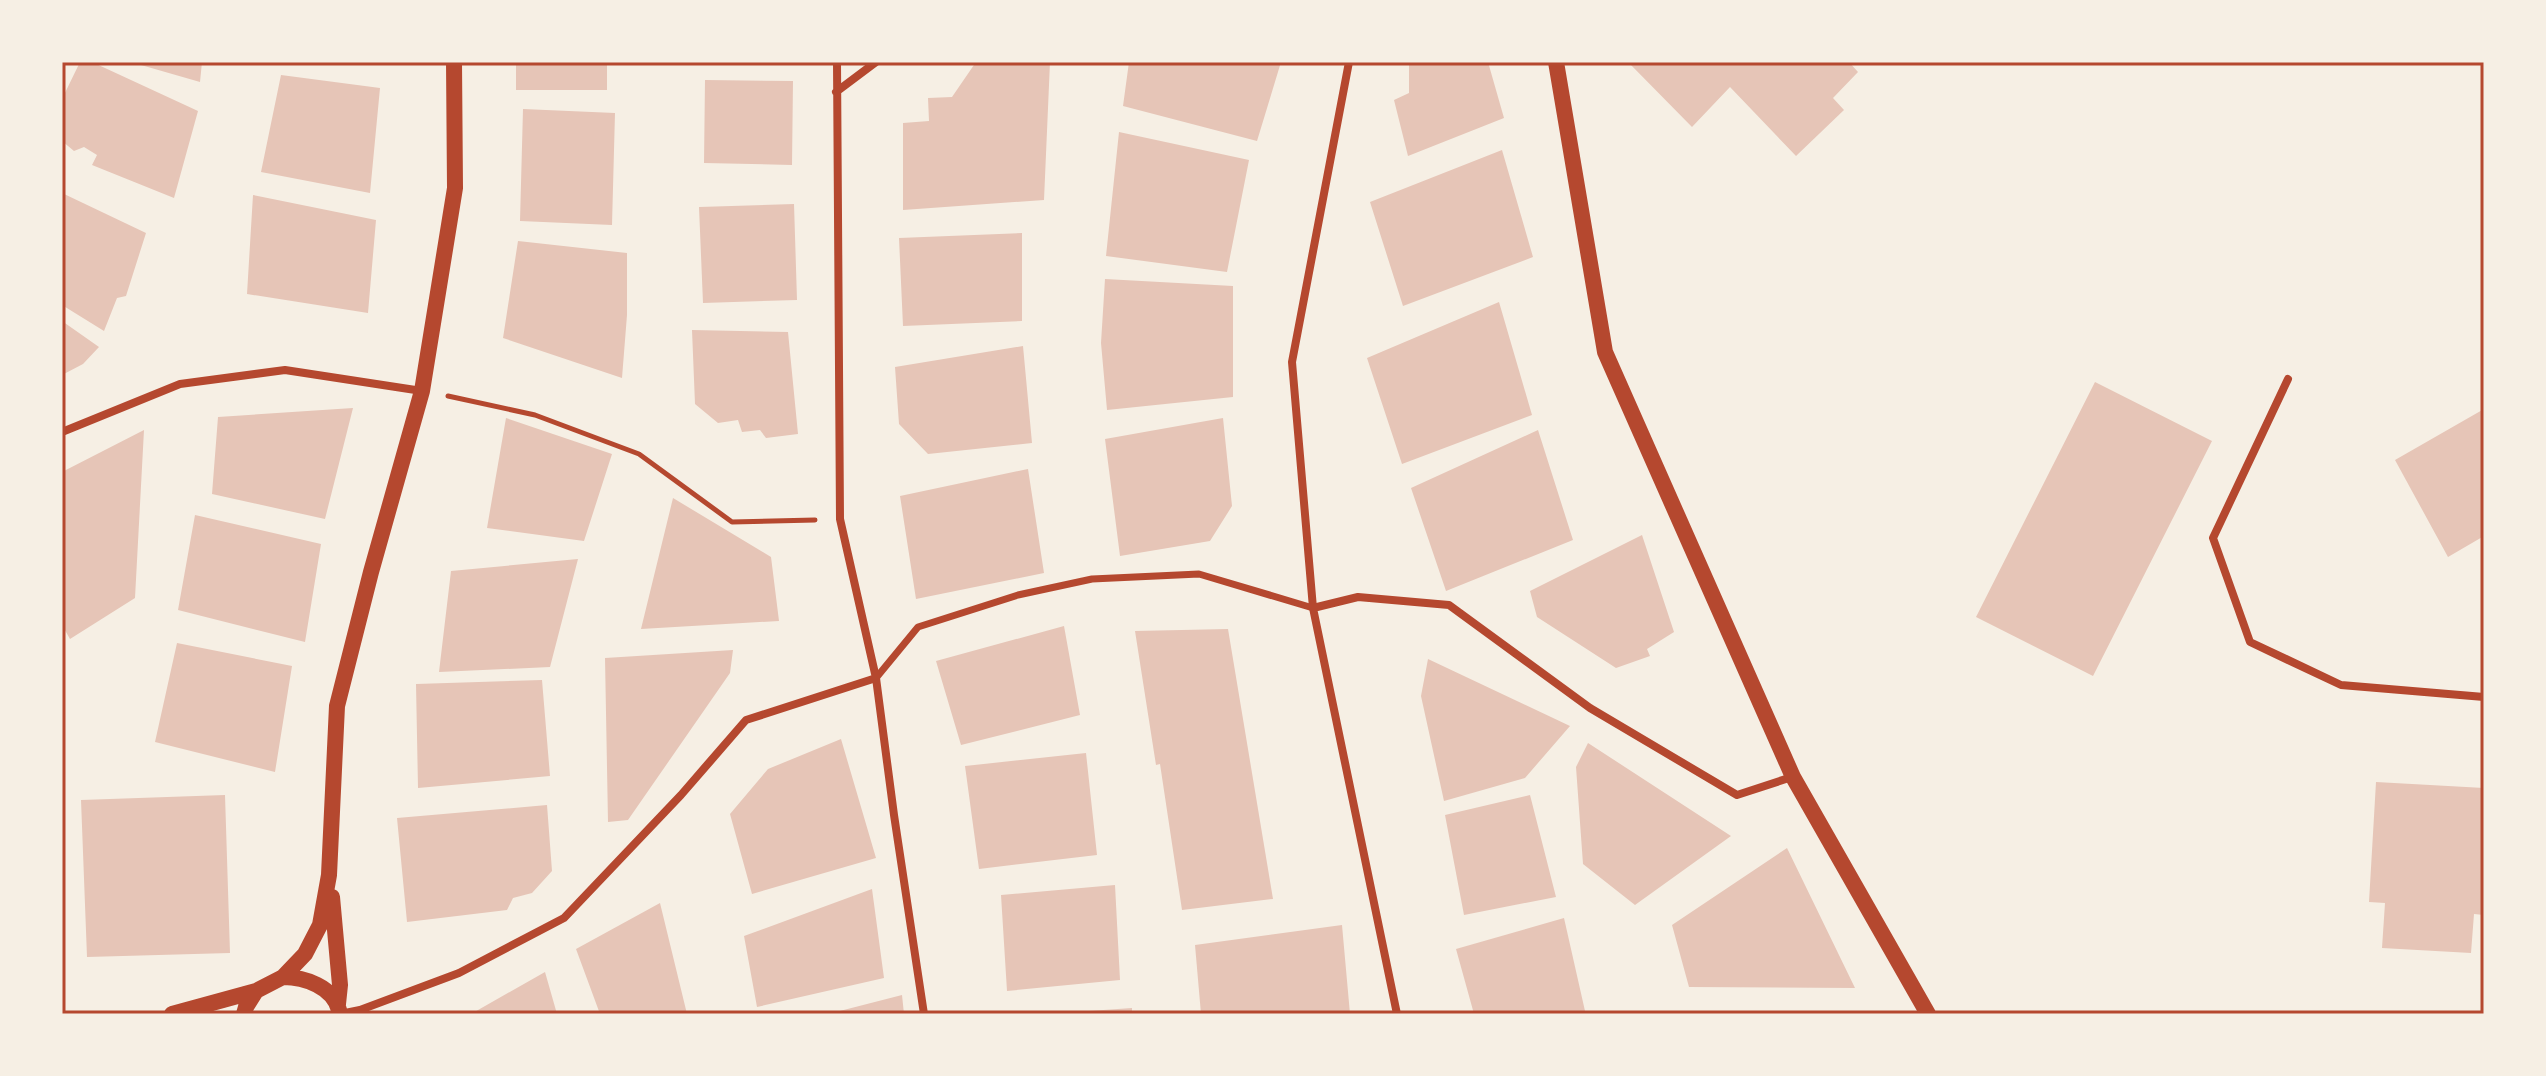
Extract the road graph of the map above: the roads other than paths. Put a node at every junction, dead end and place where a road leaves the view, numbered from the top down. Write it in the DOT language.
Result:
graph roads {
  1 [pos="454,62"];
  2 [pos="837,62"];
  3 [pos="876,62"];
  4 [pos="1349,62"];
  5 [pos="1556,62"];
  6 [pos="836,92"];
  7 [pos="2288,379"];
  8 [pos="422,391"];
  9 [pos="62,432"];
  10 [pos="1313,608"];
  11 [pos="876,678"];
  12 [pos="2484,697"];
  13 [pos="1793,777"];
  14 [pos="329,875"];
  15 [pos="283,977"];
  16 [pos="256,991"];
  17 [pos="1920,998"];
  18 [pos="339,1011"];
  19 [pos="172,1014"];
  20 [pos="244,1014"];
  21 [pos="924,1014"];
  22 [pos="1397,1014"];
  23 [pos="1913,1014"];
  24 [pos="1928,1014"];
  1 -- 8 [label="main road"];
  2 -- 6 [label="street"];
  3 -- 6 [label="street"];
  4 -- 10 [label="street"];
  5 -- 13 [label="main road"];
  6 -- 11 [label="street"];
  7 -- 12 [label="street"];
  8 -- 9 [label="street"];
  8 -- 14 [label="main road"];
  10 -- 11 [label="street"];
  10 -- 13 [label="street"];
  10 -- 22 [label="street"];
  11 -- 18 [label="street"];
  11 -- 21 [label="street"];
  13 -- 17 [label="main road"];
  14 -- 15 [label="main road"];
  14 -- 18 [label="main road"];
  15 -- 16 [label="main road"];
  15 -- 18 [label="main road"];
  16 -- 19 [label="main road"];
  16 -- 20 [label="main road"];
  17 -- 23 [label="street"];
  17 -- 24 [label="main road"];
}
